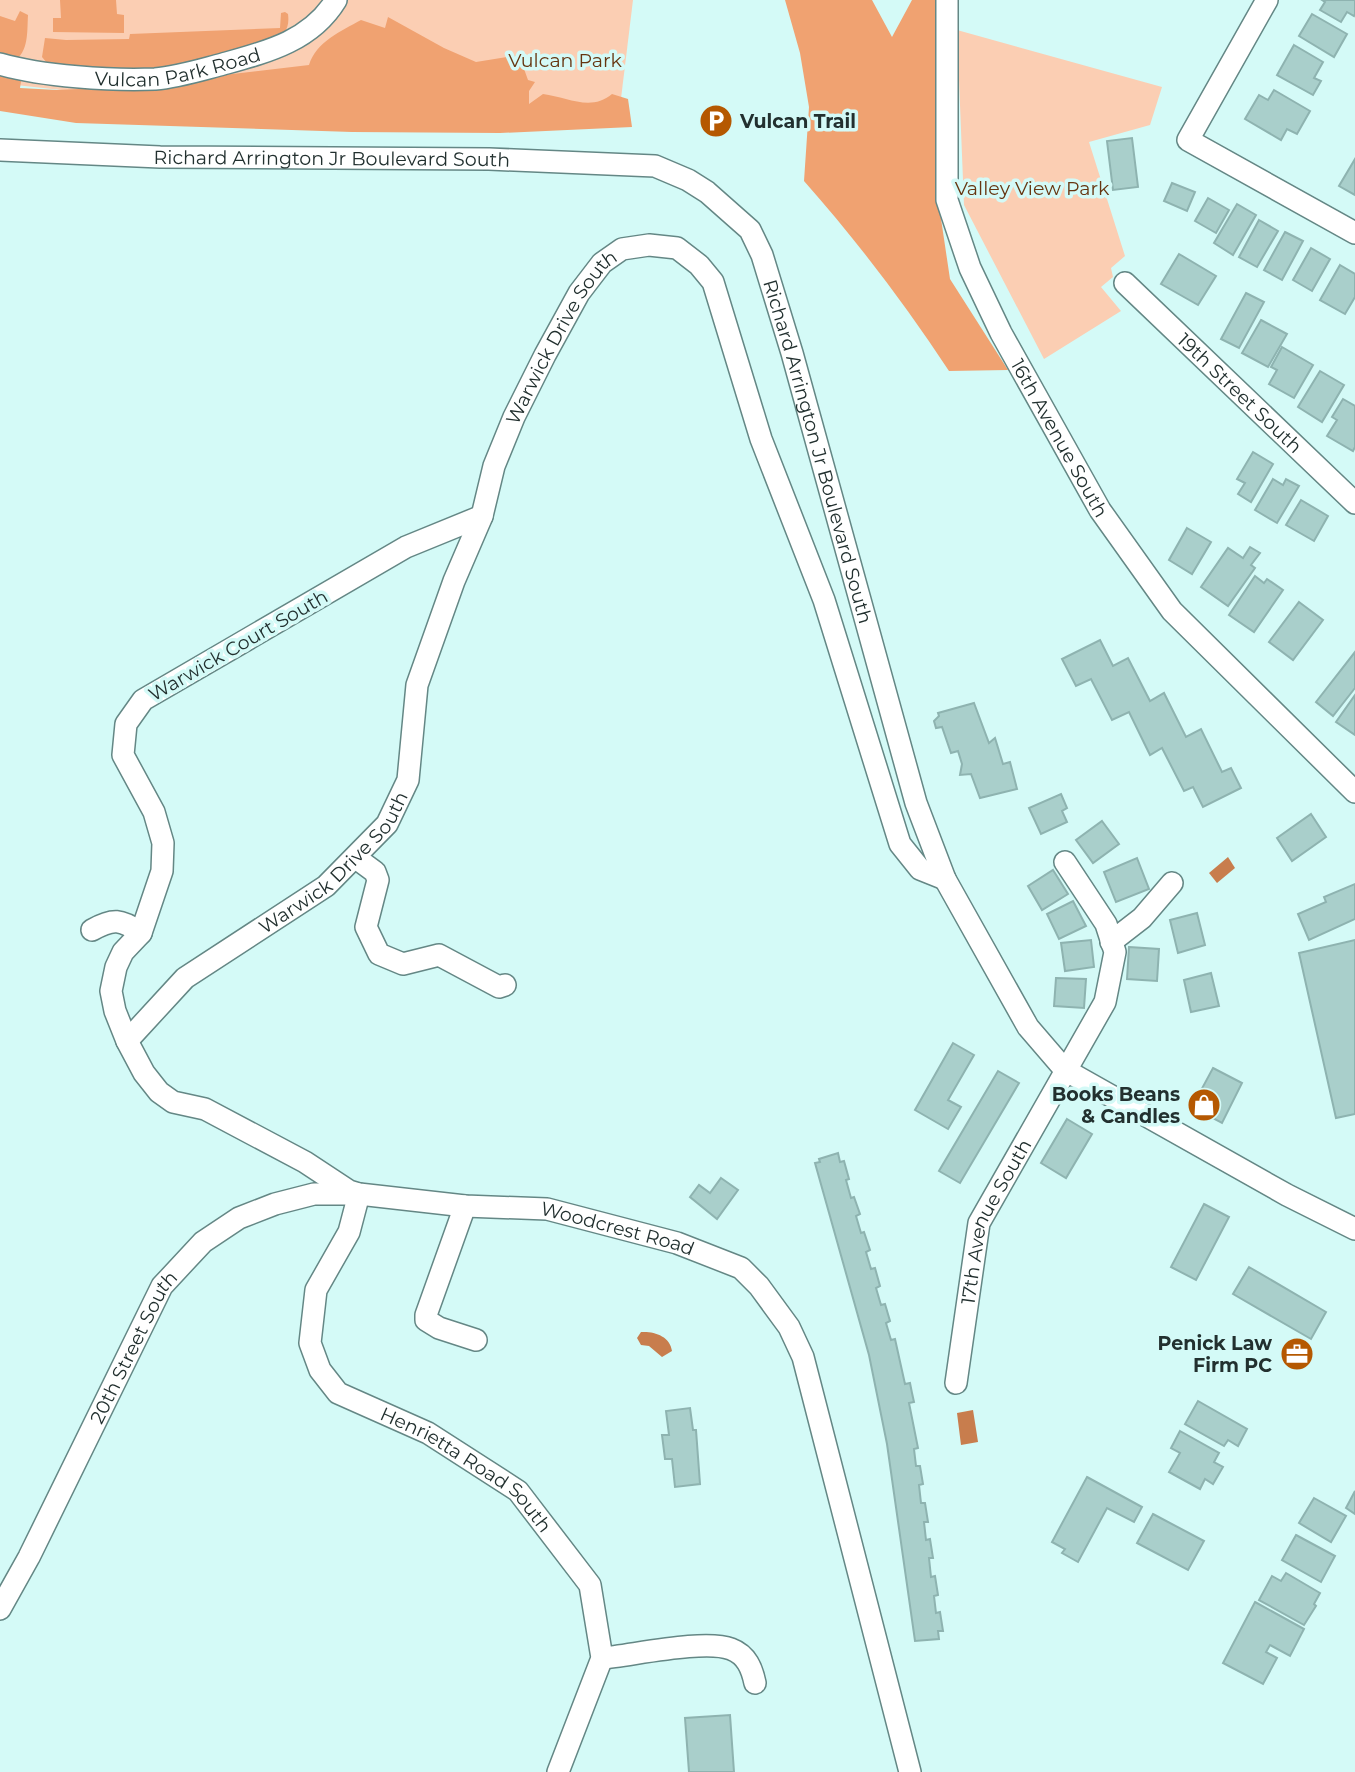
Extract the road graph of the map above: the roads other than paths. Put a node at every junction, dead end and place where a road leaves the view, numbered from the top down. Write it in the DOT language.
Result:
graph roads {
  1 [pos="336,0"];
  2 [pos="947,0"];
  3 [pos="1267,0"];
  4 [pos="0,64"];
  5 [pos="0,150"];
  6 [pos="1355,233"];
  7 [pos="1125,283"];
  8 [pos="1355,503"];
  9 [pos="482,516"];
  10 [pos="1355,792"];
  11 [pos="356,858"];
  12 [pos="1065,862"];
  13 [pos="944,879"];
  14 [pos="1172,883"];
  15 [pos="92,929"];
  16 [pos="141,933"];
  17 [pos="1111,942"];
  18 [pos="505,985"];
  19 [pos="127,1041"];
  20 [pos="1065,1070"];
  21 [pos="359,1195"];
  22 [pos="465,1206"];
  23 [pos="1355,1229"];
  24 [pos="476,1340"];
  25 [pos="956,1383"];
  26 [pos="0,1609"];
  27 [pos="602,1658"];
  28 [pos="755,1683"];
  29 [pos="558,1772"];
  30 [pos="910,1772"];
  1 -- 4 [label="street, Vulcan Park Road"];
  2 -- 10 [label="street, 16th Avenue South"];
  3 -- 6 [label="street"];
  5 -- 13 [label="street, Richard Arrington Jr Boulevard South"];
  7 -- 8 [label="street, 19th Street South"];
  9 -- 11 [label="street, Warwick Drive South"];
  9 -- 13 [label="street, Warwick Drive South"];
  9 -- 16 [label="street, Warwick Court South"];
  11 -- 18 [label="street"];
  11 -- 19 [label="street, Warwick Drive South"];
  12 -- 17 [label="street"];
  13 -- 20 [label="street, Richard Arrington Jr Boulevard South"];
  14 -- 17 [label="street"];
  15 -- 16 [label="street"];
  16 -- 19 [label="street, Woodcrest Road"];
  17 -- 20 [label="street, 17th Avenue South"];
  19 -- 21 [label="street, Woodcrest Road"];
  20 -- 23 [label="street, Richard Arrington Jr Boulevard South"];
  20 -- 25 [label="street, 17th Avenue South"];
  21 -- 22 [label="street, Woodcrest Road"];
  21 -- 26 [label="street, 20th Street South"];
  21 -- 27 [label="street, Henrietta Road South"];
  22 -- 24 [label="street"];
  22 -- 30 [label="street, Woodcrest Road"];
  27 -- 28 [label="street"];
  27 -- 29 [label="street"];
}
